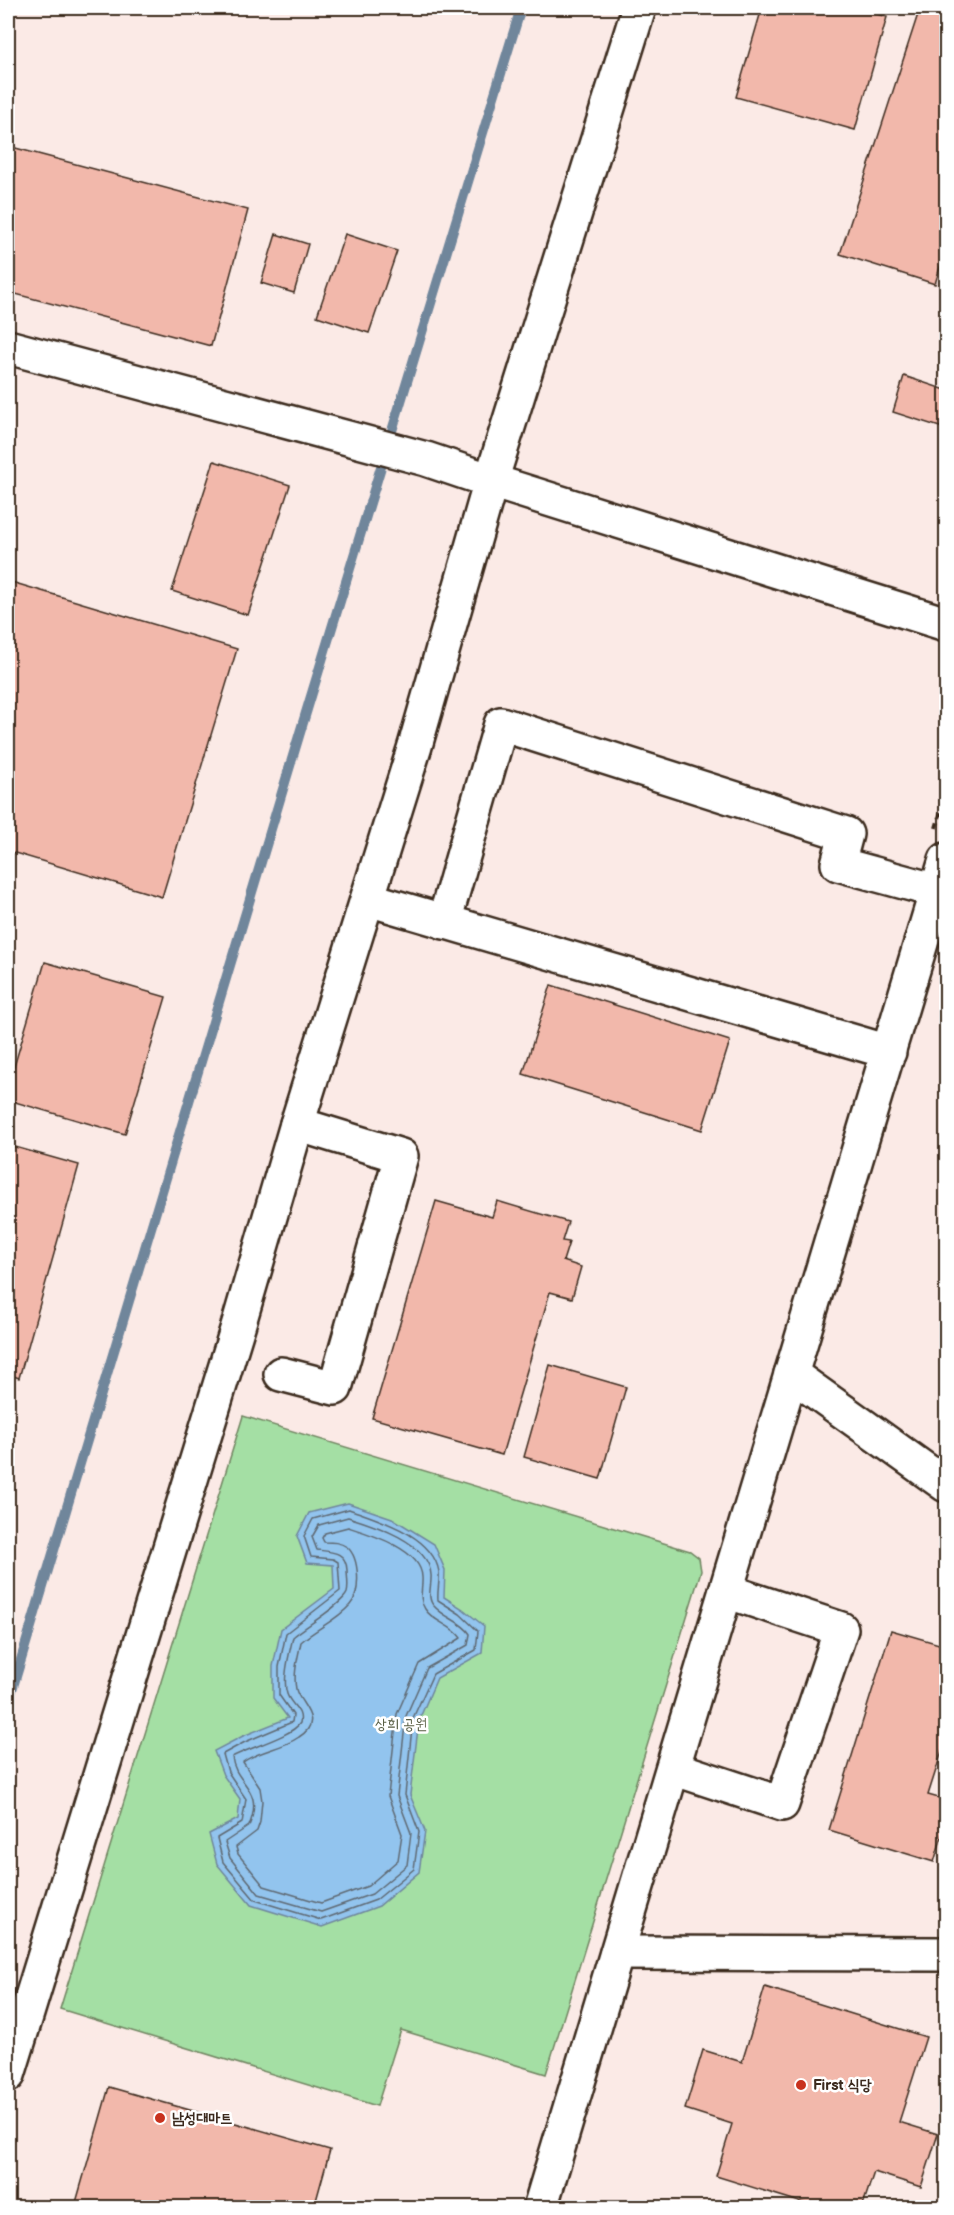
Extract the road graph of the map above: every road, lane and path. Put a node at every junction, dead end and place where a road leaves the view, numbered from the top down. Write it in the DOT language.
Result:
graph roads {
  1 [pos="639,8"];
  2 [pos="8,347"];
  3 [pos="491,481"];
  4 [pos="946,624"];
  5 [pos="946,860"];
  6 [pos="937,891"];
  7 [pos="368,899"];
  8 [pos="444,922"];
  9 [pos="889,1052"];
  10 [pos="297,1124"];
  11 [pos="281,1374"];
  12 [pos="791,1374"];
  13 [pos="946,1485"];
  14 [pos="726,1591"];
  15 [pos="672,1768"];
  16 [pos="617,1953"];
  17 [pos="946,1954"];
  18 [pos="8,2075"];
  19 [pos="540,2208"];
  1 -- 3 [label="street"];
  2 -- 3 [label="street"];
  3 -- 4 [label="street"];
  3 -- 7 [label="street"];
  5 -- 6 [label="street"];
  6 -- 8 [label="street"];
  6 -- 9 [label="street"];
  7 -- 8 [label="street"];
  7 -- 10 [label="street"];
  8 -- 9 [label="street"];
  9 -- 12 [label="street"];
  10 -- 11 [label="street"];
  10 -- 18 [label="street"];
  12 -- 13 [label="street"];
  12 -- 14 [label="street"];
  14 -- 15 [label="street"];
  14 -- 15 [label="street"];
  15 -- 16 [label="street"];
  16 -- 17 [label="street"];
  16 -- 19 [label="street"];
}
